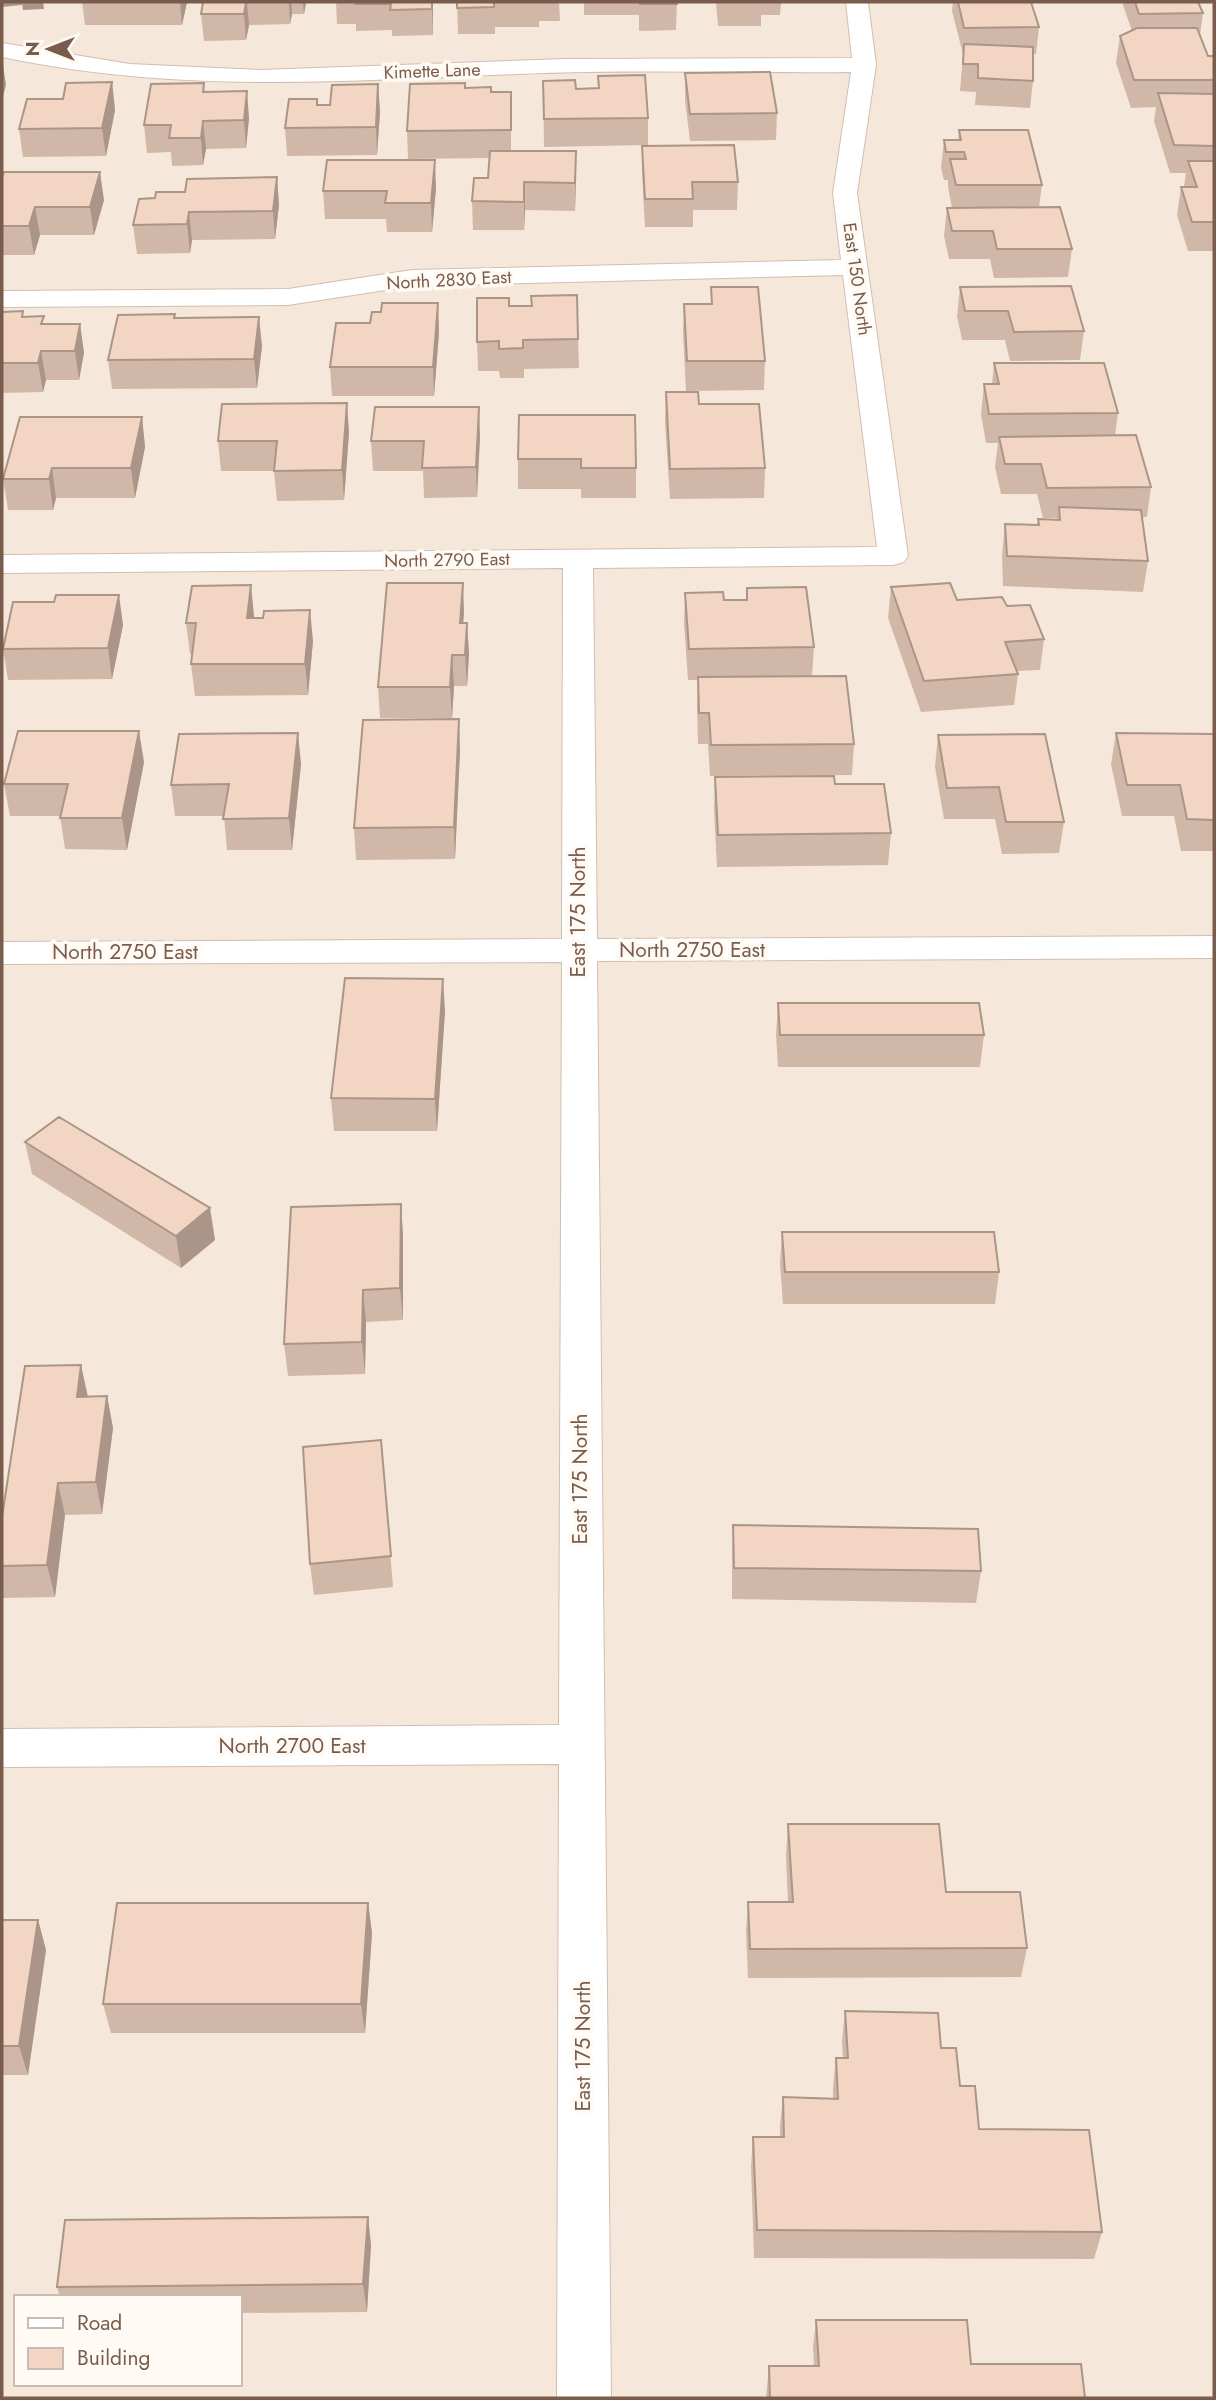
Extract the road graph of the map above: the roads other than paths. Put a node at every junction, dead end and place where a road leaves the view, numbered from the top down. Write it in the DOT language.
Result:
graph roads {
  1 [pos="857,2"];
  2 [pos="2,50"];
  3 [pos="864,65"];
  4 [pos="855,267"];
  5 [pos="2,299"];
  6 [pos="893,556"];
  7 [pos="578,559"];
  8 [pos="2,564"];
  9 [pos="1214,947"];
  10 [pos="578,950"];
  11 [pos="2,953"];
  12 [pos="582,1744"];
  13 [pos="2,1748"];
  14 [pos="584,2398"];
  1 -- 3 [label="street, East 150 North"];
  2 -- 3 [label="street, Kimette Lane"];
  3 -- 4 [label="street, East 150 North"];
  4 -- 5 [label="street, North 2830 East"];
  4 -- 6 [label="street, East 150 North"];
  6 -- 7 [label="street, North 2790 East"];
  7 -- 8 [label="street, North 2790 East"];
  7 -- 10 [label="street, East 175 North"];
  9 -- 10 [label="street, North 2750 East"];
  10 -- 11 [label="street, North 2750 East"];
  10 -- 12 [label="street, East 175 North"];
  12 -- 13 [label="street, North 2700 East"];
  12 -- 14 [label="street, East 175 North"];
}
